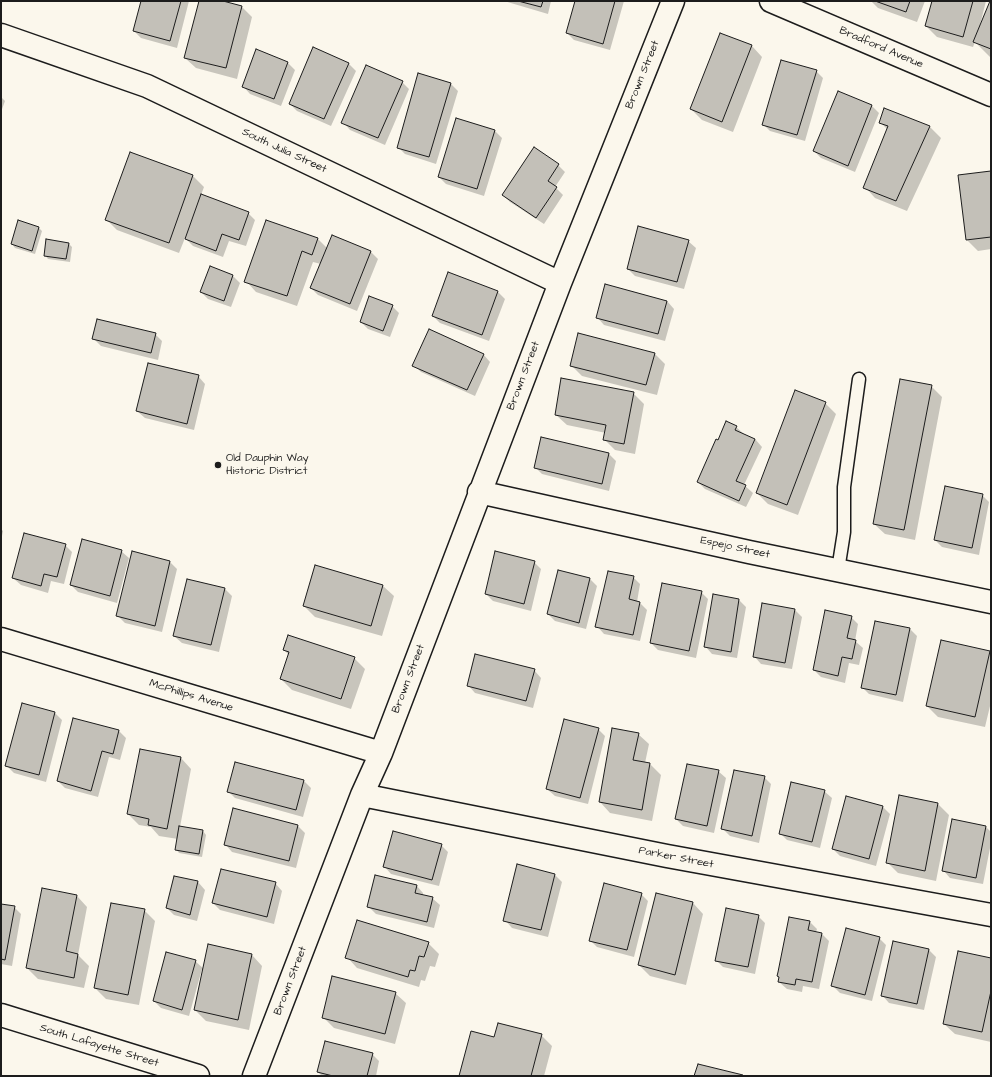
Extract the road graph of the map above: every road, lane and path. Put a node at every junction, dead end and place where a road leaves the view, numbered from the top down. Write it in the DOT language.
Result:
graph roads {
  1 [pos="673,1"];
  2 [pos="770,1"];
  3 [pos="1,35"];
  4 [pos="991,95"];
  5 [pos="560,283"];
  6 [pos="859,379"];
  7 [pos="479,492"];
  8 [pos="838,570"];
  9 [pos="991,602"];
  10 [pos="1,639"];
  11 [pos="381,753"];
  12 [pos="362,796"];
  13 [pos="991,915"];
  14 [pos="1,1015"];
  15 [pos="198,1076"];
  16 [pos="254,1076"];
  1 -- 5 [label="street, Brown Street"];
  2 -- 4 [label="street, Bradford Avenue"];
  3 -- 5 [label="street, South Julia Street"];
  5 -- 7 [label="street, Brown Street"];
  6 -- 8 [label="lane"];
  7 -- 8 [label="street, Espejo Street"];
  7 -- 11 [label="street, Brown Street"];
  8 -- 9 [label="street, Espejo Street"];
  10 -- 11 [label="street, McPhillips Avenue"];
  11 -- 12 [label="street, Brown Street"];
  12 -- 13 [label="street, Parker Street"];
  12 -- 16 [label="street, Brown Street"];
  14 -- 15 [label="street, South Lafayette Street"];
}
